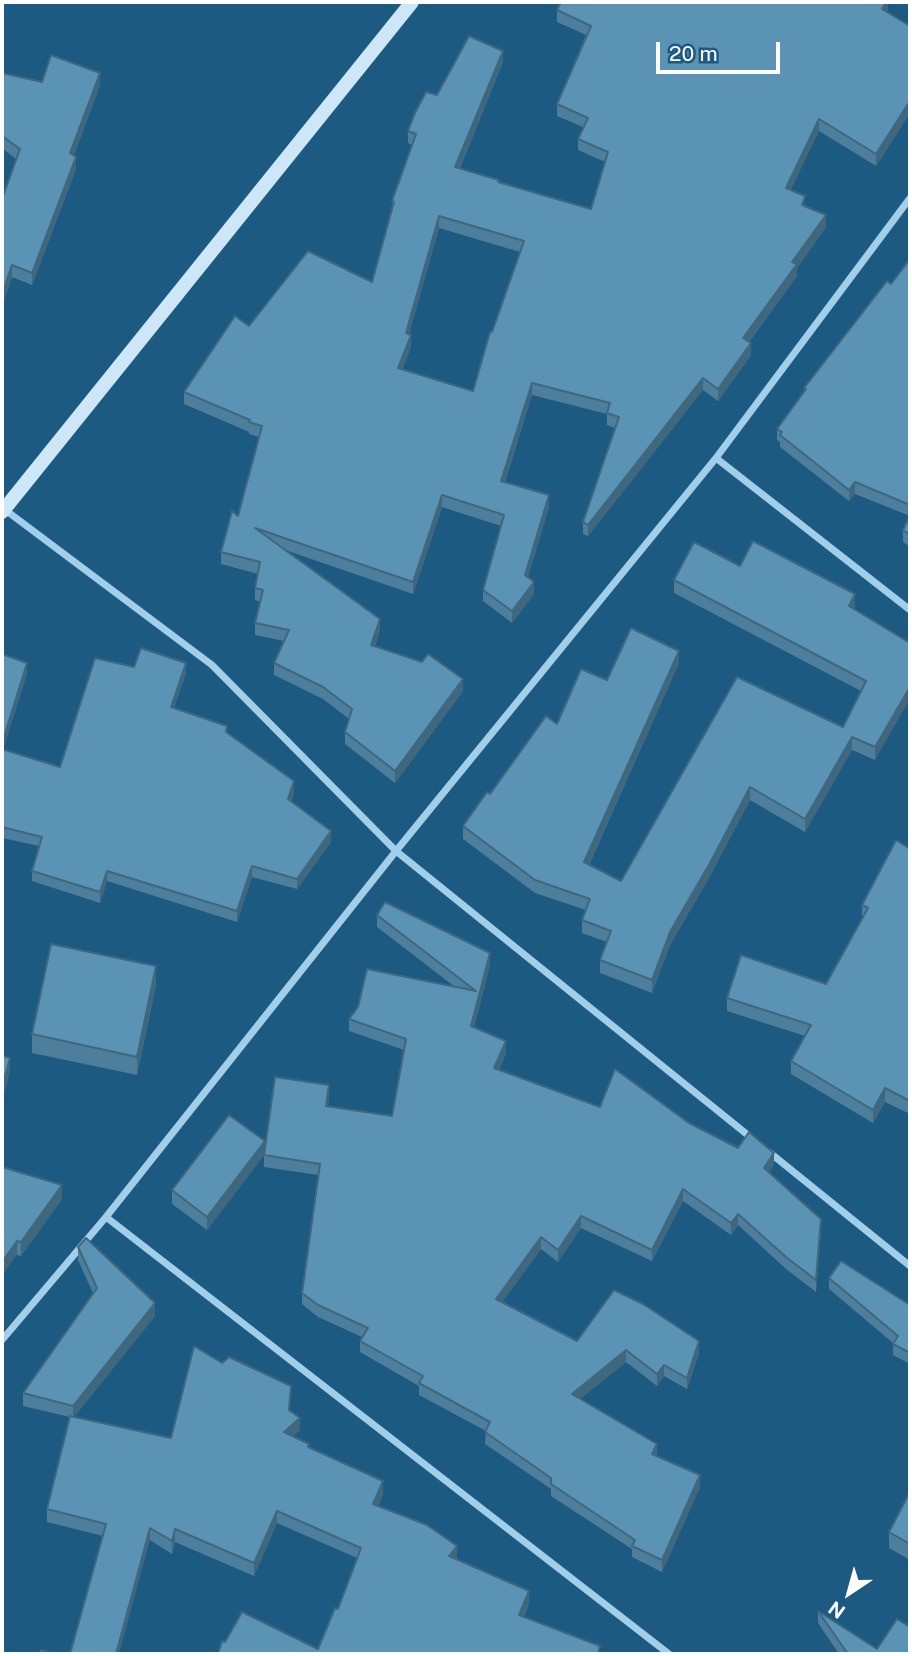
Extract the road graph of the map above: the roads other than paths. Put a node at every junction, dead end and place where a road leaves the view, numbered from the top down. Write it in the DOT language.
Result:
graph roads {
  1 [pos="412,2"];
  2 [pos="910,198"];
  3 [pos="716,458"];
  4 [pos="3,511"];
  5 [pos="910,610"];
  6 [pos="396,852"];
  7 [pos="106,1217"];
  8 [pos="910,1266"];
  9 [pos="2,1340"];
  10 [pos="669,1654"];
  1 -- 4 [label="street"];
  2 -- 3 [label="street"];
  3 -- 5 [label="street"];
  3 -- 6 [label="street"];
  4 -- 6 [label="street"];
  6 -- 7 [label="street"];
  6 -- 8 [label="street"];
  7 -- 9 [label="street"];
  7 -- 10 [label="street"];
}
